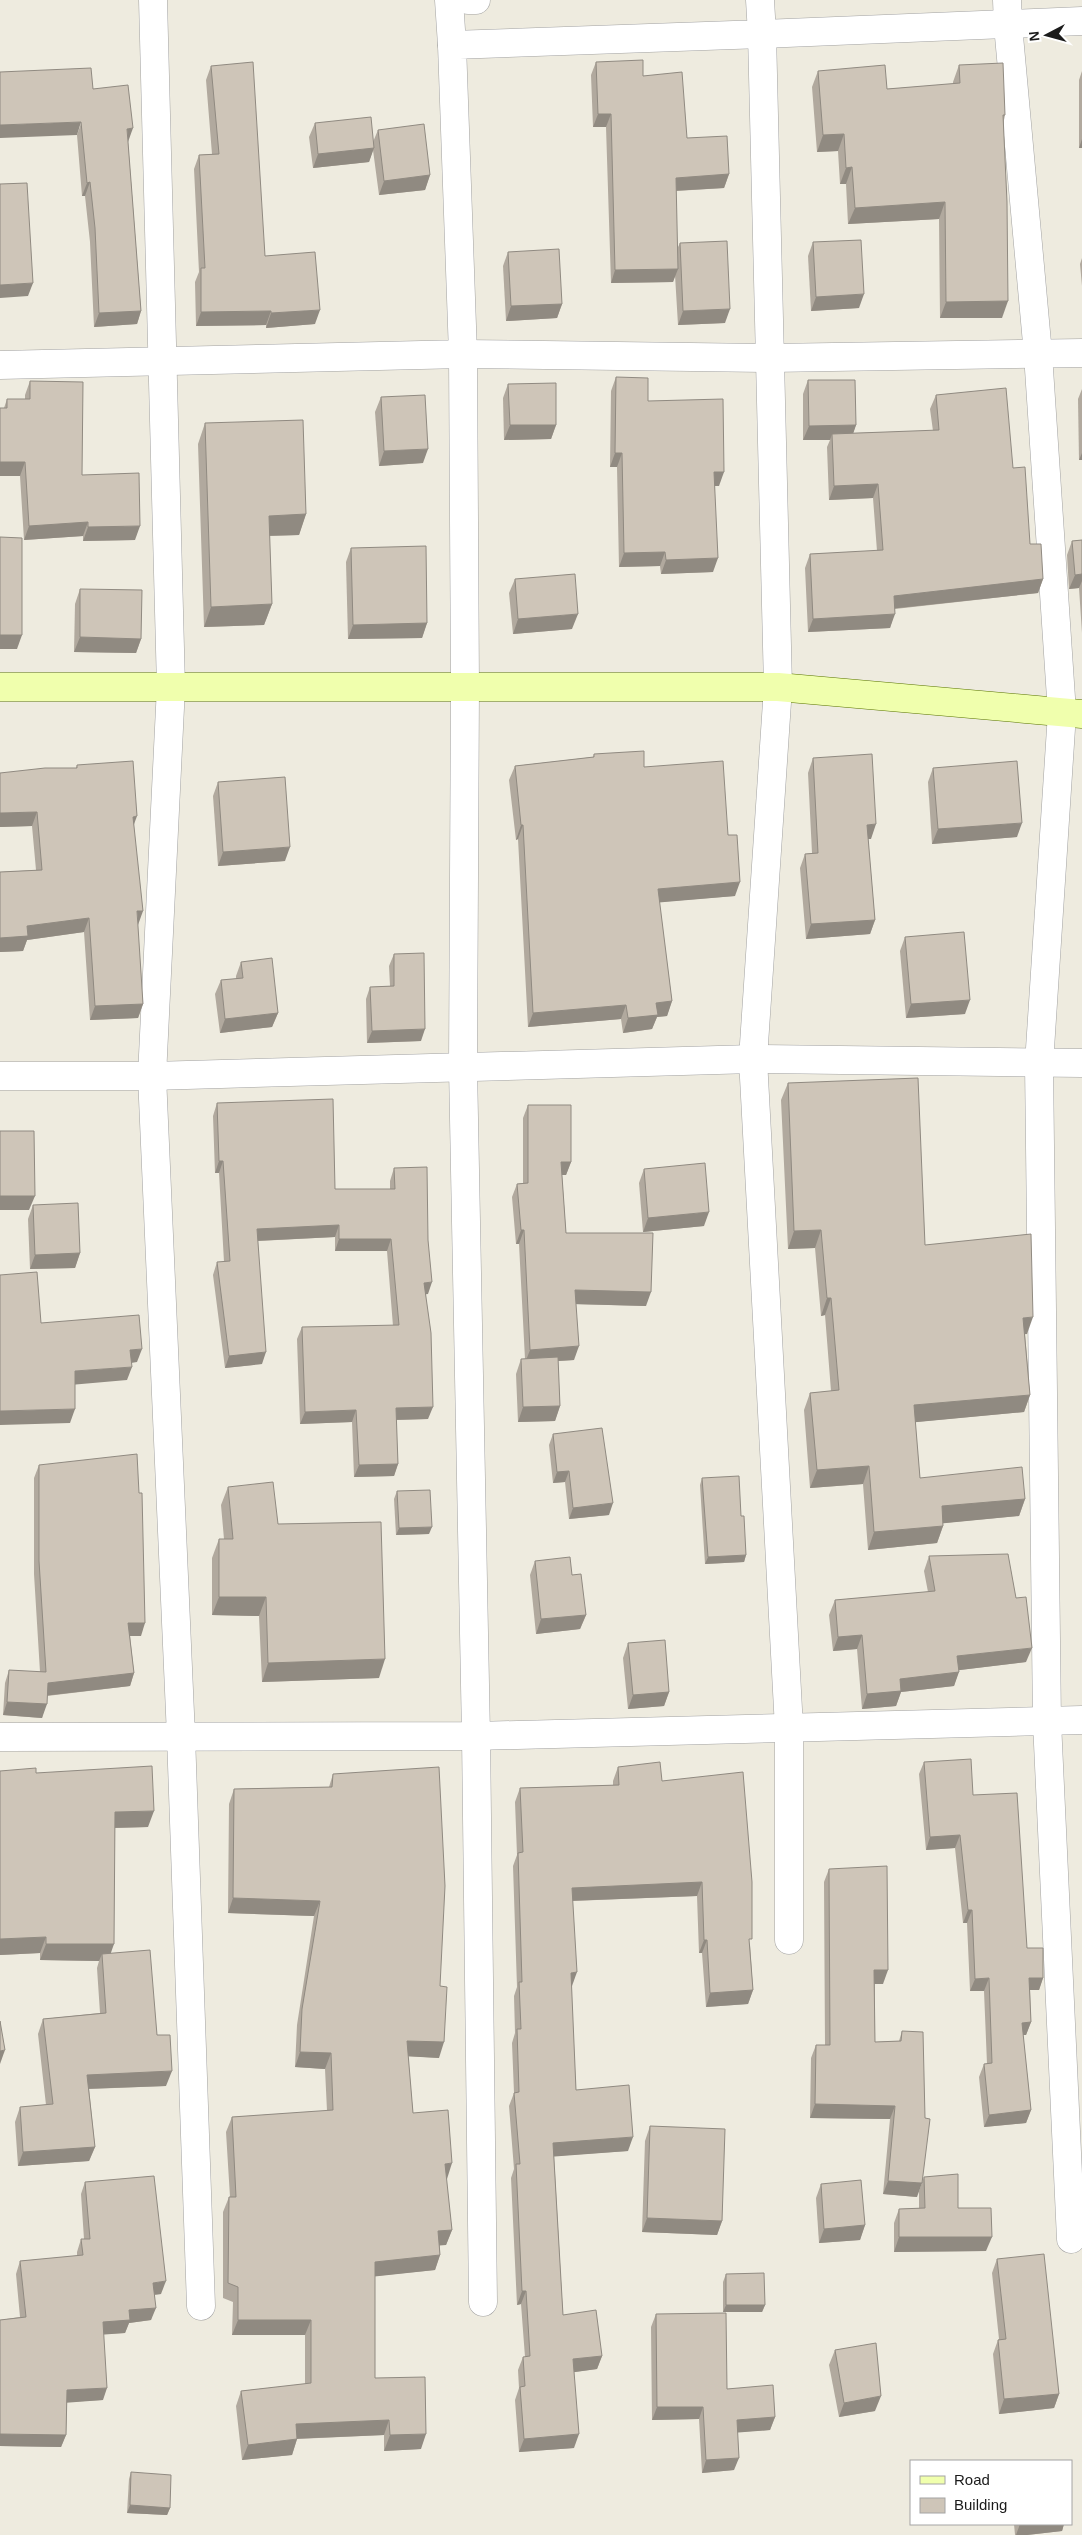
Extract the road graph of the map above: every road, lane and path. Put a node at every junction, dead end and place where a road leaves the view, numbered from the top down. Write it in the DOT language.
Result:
graph roads {
  1 [pos="153,0"];
  2 [pos="449,0"];
  3 [pos="468,0"];
  4 [pos="476,0"];
  5 [pos="760,0"];
  6 [pos="1008,12"];
  7 [pos="1082,21"];
  8 [pos="762,34"];
  9 [pos="452,45"];
  10 [pos="1082,353"];
  11 [pos="463,354"];
  12 [pos="1038,354"];
  13 [pos="771,358"];
  14 [pos="162,361"];
  15 [pos="0,364"];
  16 [pos="171,687"];
  17 [pos="465,687"];
  18 [pos="778,687"];
  19 [pos="0,688"];
  20 [pos="1072,713"];
  21 [pos="753,1059"];
  22 [pos="1082,1063"];
  23 [pos="1038,1064"];
  24 [pos="463,1066"];
  25 [pos="0,1076"];
  26 [pos="152,1076"];
  27 [pos="1082,1720"];
  28 [pos="1047,1722"];
  29 [pos="789,1728"];
  30 [pos="181,1736"];
  31 [pos="476,1736"];
  32 [pos="0,1737"];
  33 [pos="789,1940"];
  34 [pos="1071,2239"];
  35 [pos="483,2302"];
  36 [pos="201,2306"];
  1 -- 14 [label="street"];
  2 -- 9 [label="street"];
  3 -- 4 [label="street"];
  5 -- 8 [label="street"];
  6 -- 7 [label="street"];
  6 -- 8 [label="street"];
  6 -- 12 [label="street"];
  8 -- 9 [label="street"];
  8 -- 13 [label="street"];
  9 -- 11 [label="street"];
  10 -- 12 [label="street"];
  11 -- 13 [label="street"];
  11 -- 14 [label="street"];
  11 -- 17 [label="street"];
  12 -- 13 [label="street"];
  12 -- 20 [label="street"];
  13 -- 18 [label="street"];
  14 -- 15 [label="street"];
  14 -- 16 [label="street"];
  16 -- 17 [label="main road"];
  16 -- 19 [label="main road"];
  16 -- 26 [label="street"];
  17 -- 18 [label="main road"];
  17 -- 24 [label="street"];
  18 -- 20 [label="main road"];
  18 -- 21 [label="street"];
  20 -- 23 [label="street"];
  21 -- 23 [label="street"];
  21 -- 24 [label="street"];
  21 -- 29 [label="street"];
  22 -- 23 [label="street"];
  23 -- 28 [label="street"];
  24 -- 26 [label="street"];
  24 -- 31 [label="street"];
  25 -- 26 [label="street"];
  26 -- 30 [label="street"];
  27 -- 28 [label="street"];
  28 -- 29 [label="street"];
  28 -- 34 [label="street"];
  29 -- 31 [label="street"];
  29 -- 33 [label="street"];
  30 -- 31 [label="street"];
  30 -- 32 [label="street"];
  30 -- 36 [label="street"];
  31 -- 35 [label="street"];
}
